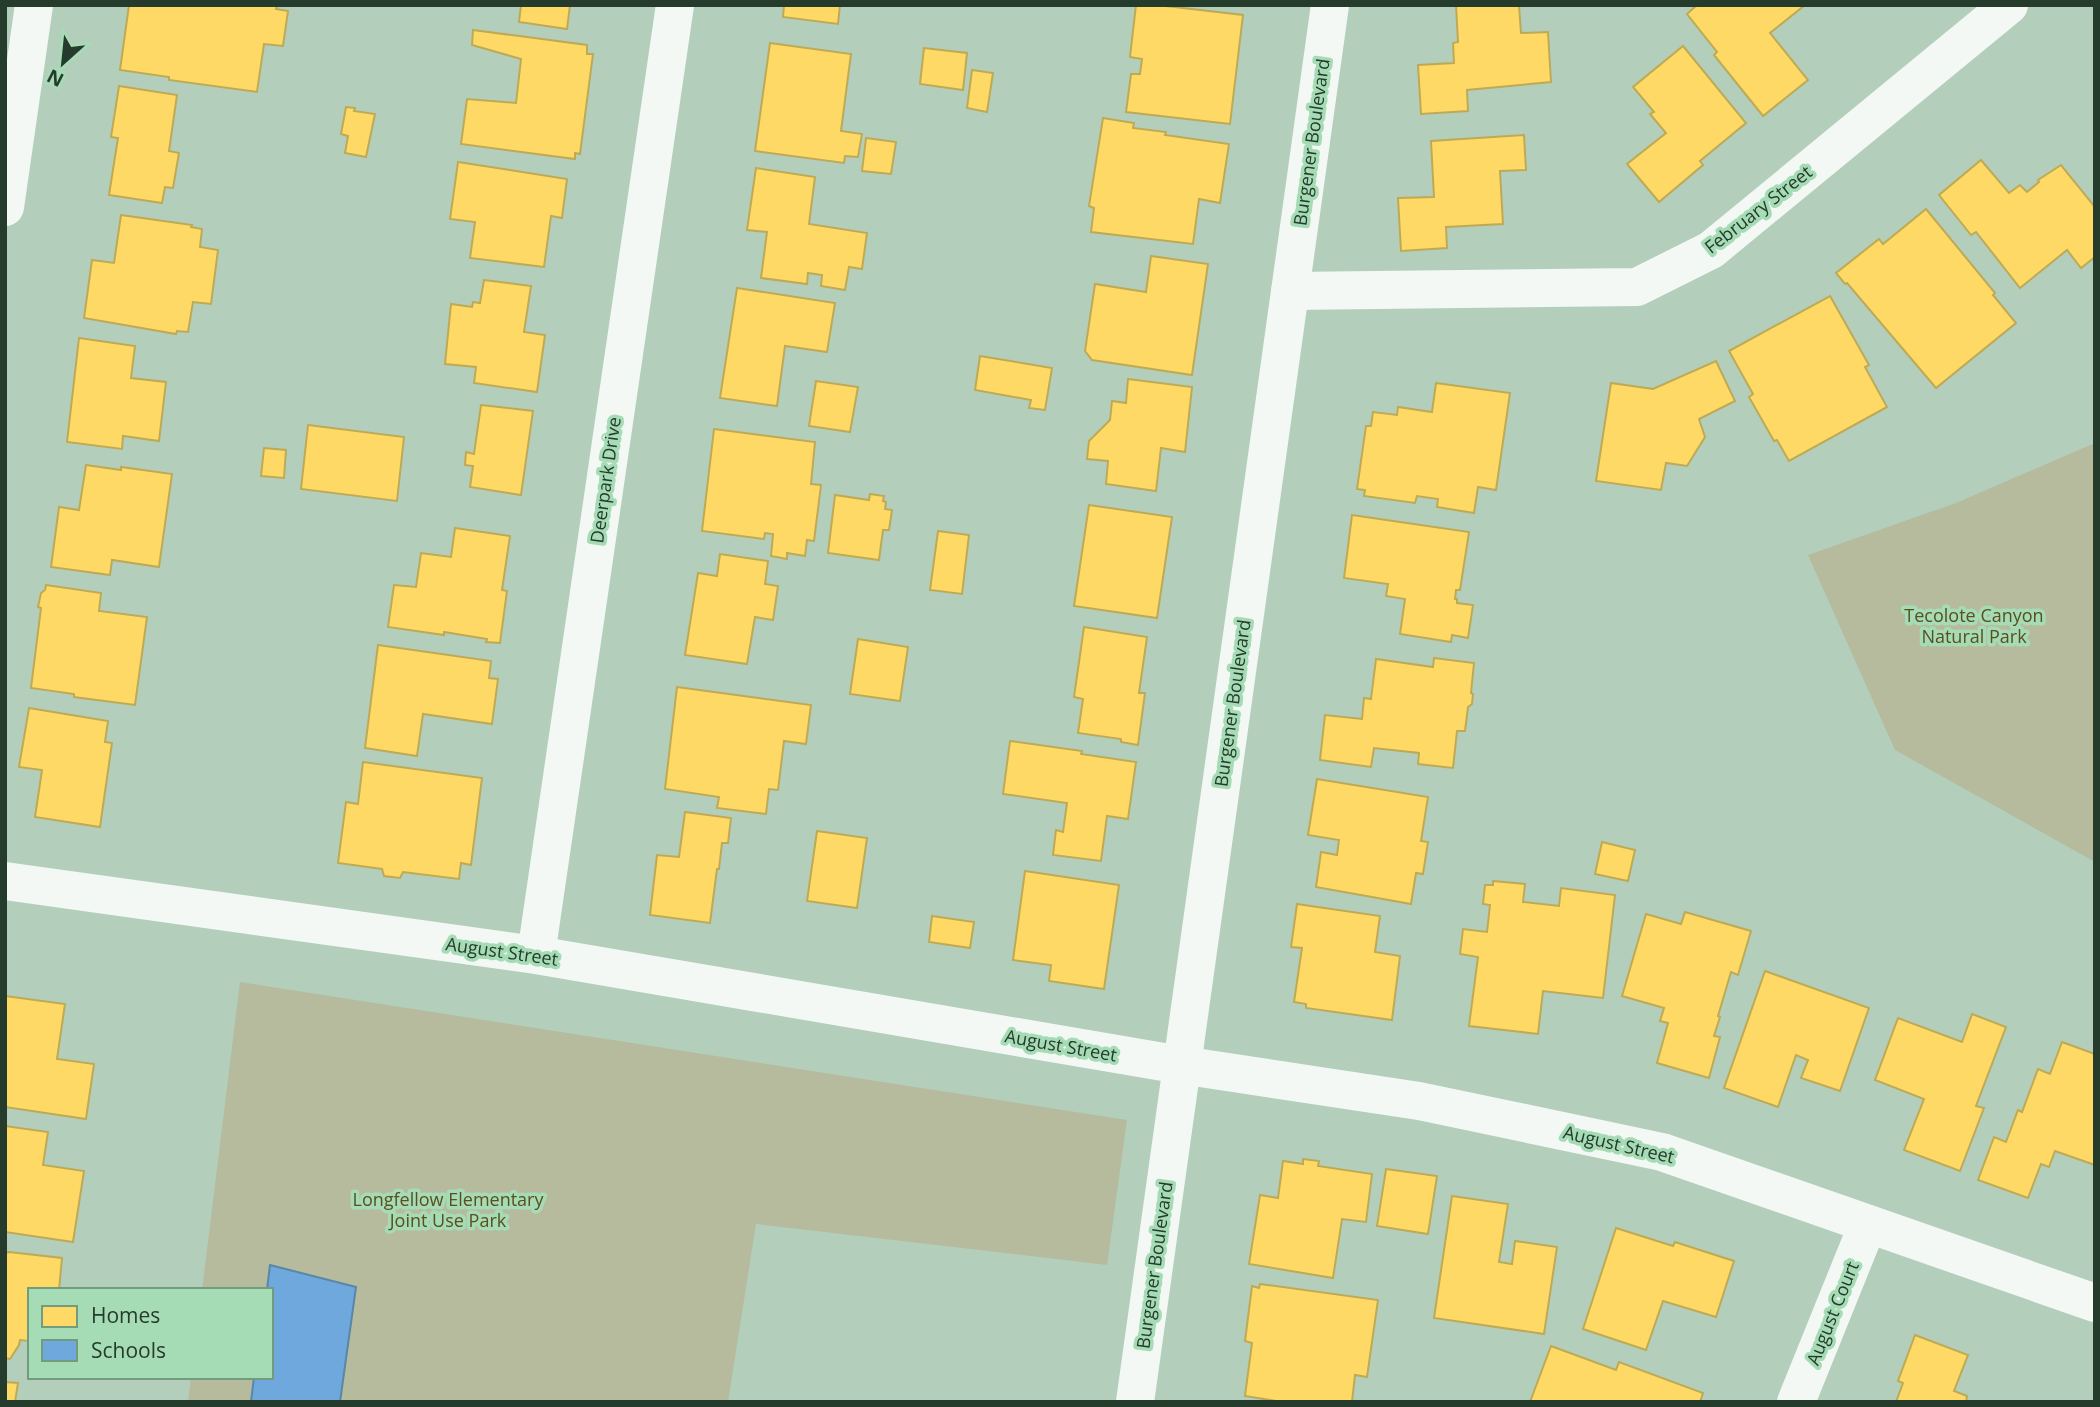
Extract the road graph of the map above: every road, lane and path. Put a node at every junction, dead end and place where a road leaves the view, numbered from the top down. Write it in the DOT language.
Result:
graph roads {
  1 [pos="34,5"];
  2 [pos="675,5"];
  3 [pos="1330,5"];
  4 [pos="2009,5"];
  5 [pos="5,207"];
  6 [pos="1290,291"];
  7 [pos="5,881"];
  8 [pos="536,956"];
  9 [pos="1181,1065"];
  10 [pos="1868,1224"];
  11 [pos="2095,1303"];
  12 [pos="1135,1402"];
  13 [pos="1796,1402"];
  1 -- 5 [label="street"];
  2 -- 8 [label="street, Deerpark Drive"];
  3 -- 6 [label="street, Burgener Boulevard"];
  4 -- 6 [label="street, February Street"];
  6 -- 9 [label="street, Burgener Boulevard"];
  7 -- 8 [label="street, August Street"];
  8 -- 9 [label="street, August Street"];
  9 -- 10 [label="street, August Street"];
  9 -- 12 [label="street, Burgener Boulevard"];
  10 -- 11 [label="street, August Street"];
  10 -- 13 [label="street, August Court"];
}
